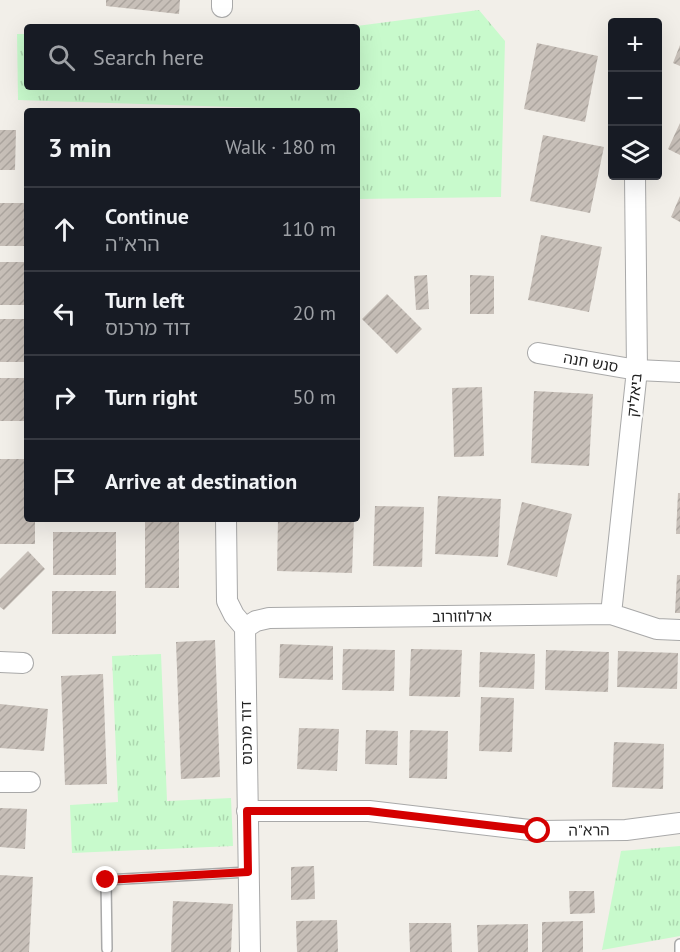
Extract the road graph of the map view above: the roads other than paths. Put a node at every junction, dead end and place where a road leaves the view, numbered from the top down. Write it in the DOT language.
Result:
graph roads {
  1 [pos="635,180"];
  2 [pos="538,353"];
  3 [pos="637,370"];
  4 [pos="680,372"];
  5 [pos="226,522"];
  6 [pos="611,614"];
  7 [pos="245,628"];
  8 [pos="680,630"];
  9 [pos="0,662"];
  10 [pos="23,663"];
  11 [pos="0,782"];
  12 [pos="30,782"];
  13 [pos="247,811"];
  14 [pos="680,823"];
  15 [pos="248,872"];
  16 [pos="680,944"];
  17 [pos="107,949"];
  18 [pos="250,952"];
  19 [pos="680,952"];
  1 -- 3 [label="street, ביאליק"];
  2 -- 3 [label="street, סנש חנה"];
  3 -- 4 [label="street, סנש חנה"];
  3 -- 6 [label="street, ביאליק"];
  5 -- 7 [label="street"];
  6 -- 7 [label="street, ארלוזורוב"];
  6 -- 8 [label="street, ארלוזורוב"];
  7 -- 13 [label="street, דוד מרכוס"];
  9 -- 10 [label="street"];
  11 -- 12 [label="street"];
  13 -- 14 [label="street, הרא\"ה"];
  13 -- 15 [label="street, דוד מרכוס"];
  15 -- 17 [label="lane"];
  15 -- 18 [label="street, דוד מרכוס"];
  16 -- 19 [label="lane"];
}
